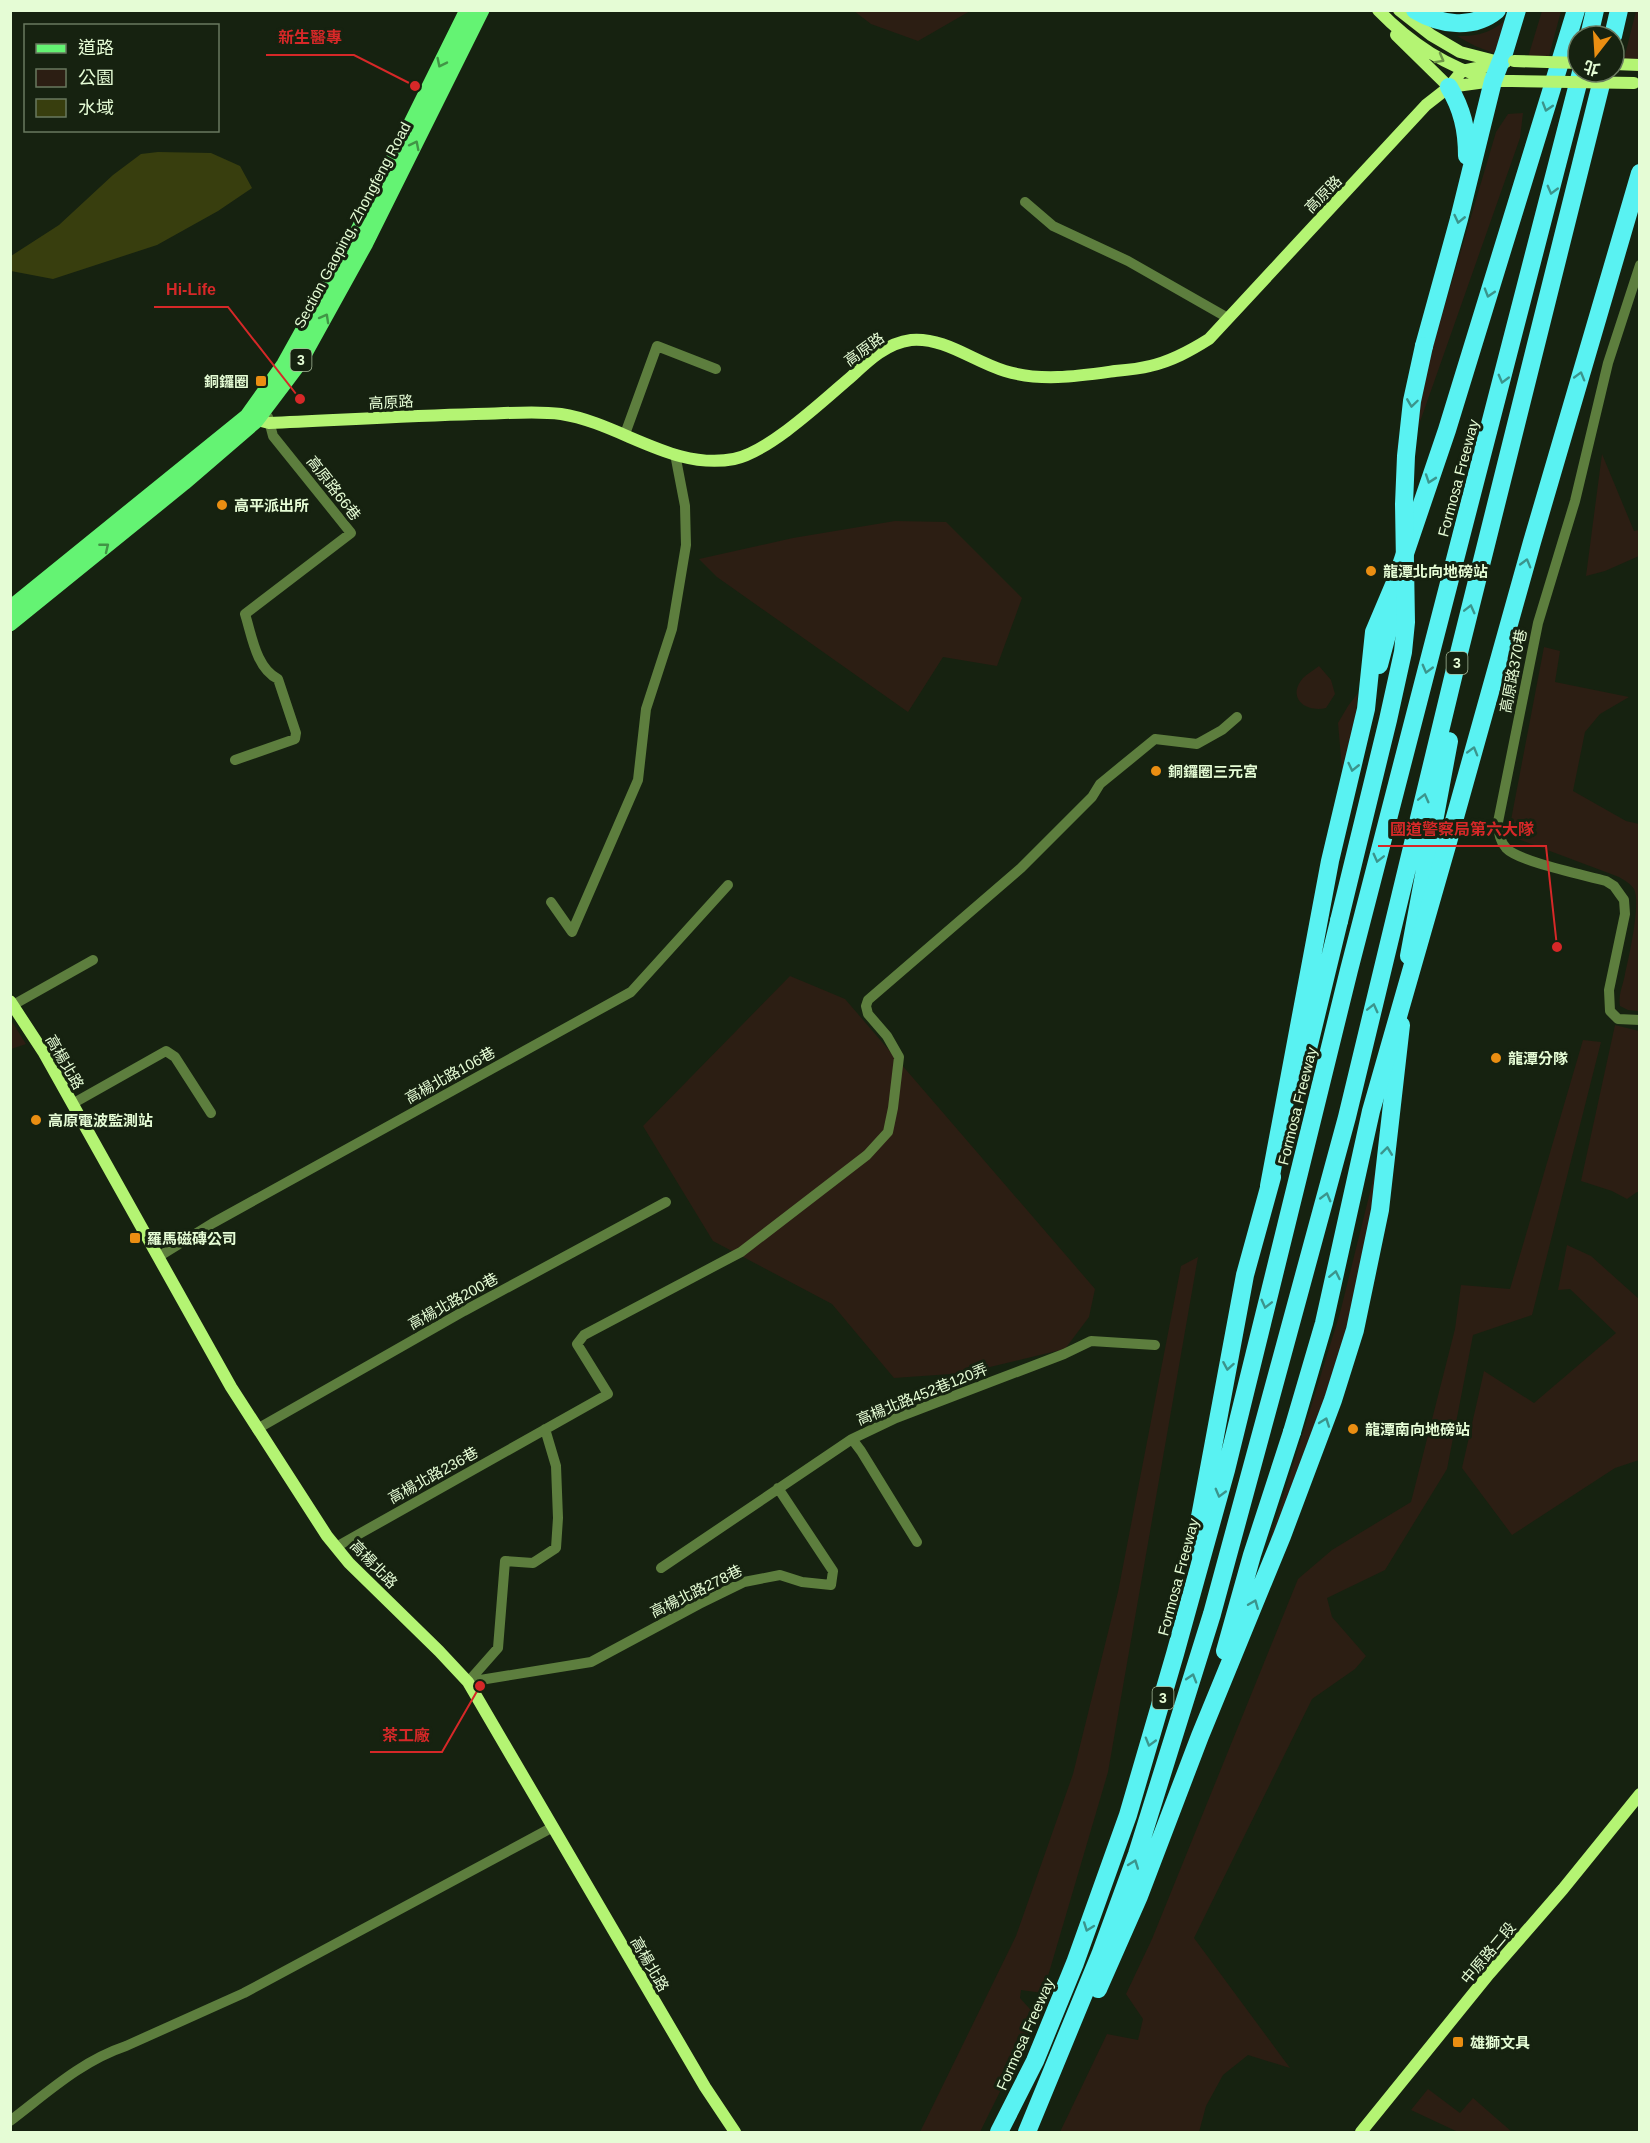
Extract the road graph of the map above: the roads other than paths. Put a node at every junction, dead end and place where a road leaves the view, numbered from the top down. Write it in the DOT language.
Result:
graph roads {
  1 [pos="467,10"];
  2 [pos="482,10"];
  3 [pos="1377,10"];
  4 [pos="1399,10"];
  5 [pos="1415,10"];
  6 [pos="1497,10"];
  7 [pos="1517,10"];
  8 [pos="1576,10"];
  9 [pos="1507,62"];
  10 [pos="1566,63"];
  11 [pos="1462,71"];
  12 [pos="1492,81"];
  13 [pos="1637,83"];
  14 [pos="1578,84"];
  15 [pos="1601,84"];
  16 [pos="1449,87"];
  17 [pos="1640,173"];
  18 [pos="1466,186"];
  19 [pos="1026,202"];
  20 [pos="1640,265"];
  21 [pos="1228,318"];
  22 [pos="716,369"];
  23 [pos="259,417"];
  24 [pos="625,434"];
  25 [pos="675,454"];
  26 [pos="10,608"];
  27 [pos="10,624"];
  28 [pos="1456,665"];
  29 [pos="1237,717"];
  30 [pos="236,760"];
  31 [pos="728,885"];
  32 [pos="551,902"];
  33 [pos="93,960"];
  34 [pos="12,1003"];
  35 [pos="1640,1020"];
  36 [pos="72,1104"];
  37 [pos="211,1113"];
  38 [pos="1269,1186"];
  39 [pos="666,1202"];
  40 [pos="158,1257"];
  41 [pos="1155,1346"];
  42 [pos="257,1429"];
  43 [pos="545,1429"];
  44 [pos="852,1439"];
  45 [pos="778,1488"];
  46 [pos="917,1542"];
  47 [pos="336,1547"];
  48 [pos="661,1568"];
  49 [pos="1175,1654"];
  50 [pos="468,1682"];
  51 [pos="1200,1736"];
  52 [pos="1640,1794"];
  53 [pos="553,1827"];
  54 [pos="10,2121"];
  55 [pos="733,2132"];
  56 [pos="999,2133"];
  57 [pos="1027,2133"];
  58 [pos="1361,2133"];
  1 -- 23 [label="main road, Section Gaoping, Zhongfeng Road / 3, one-way"];
  23 -- 2 [label="main road, Section Gaoping, Zhongfeng Road / 3, one-way"];
  3 -- 11 [label="street, one-way"];
  3 -- 16 [label="street"];
  4 -- 9 [label="street"];
  5 -- 6 [label="highway"];
  7 -- 9 [label="highway"];
  8 -- 38 [label="highway, one-way"];
  9 -- 10 [label="street, bridge"];
  9 -- 11 [label="street"];
  9 -- 12 [label="highway"];
  11 -- 12 [label="street"];
  11 -- 16 [label="street, 高原路"];
  12 -- 13 [label="street, bridge"];
  12 -- 16 [label="street"];
  12 -- 18 [label="highway"];
  14 -- 49 [label="highway, Formosa Freeway / 3, one-way"];
  28 -- 15 [label="highway, 3, one-way"];
  16 -- 18 [label="highway"];
  16 -- 21 [label="street, 高原路"];
  51 -- 17 [label="highway, one-way, bridge"];
  18 -- 38 [label="highway, one-way, bridge"];
  19 -- 21 [label="street"];
  20 -- 35 [label="street, 高原路370巷"];
  21 -- 25 [label="street, 高原路"];
  22 -- 24 [label="street"];
  23 -- 24 [label="street, 高原路"];
  23 -- 26 [label="main road, Section Gaoping, Zhongfeng Road / 3"];
  27 -- 23 [label="main road, Section Gaoping, Zhongfeng Road / 3, one-way"];
  23 -- 30 [label="street, 高原路66巷"];
  24 -- 25 [label="street, 高原路"];
  25 -- 32 [label="street"];
  51 -- 28 [label="highway, one-way"];
  57 -- 28 [label="highway, 3, one-way"];
  29 -- 43 [label="street, 高楊北路236巷"];
  31 -- 40 [label="street, 高楊北路106巷"];
  33 -- 34 [label="street"];
  34 -- 36 [label="street, 高楊北路"];
  36 -- 37 [label="street"];
  36 -- 40 [label="street, 高楊北路"];
  38 -- 49 [label="highway, one-way"];
  39 -- 42 [label="street, 高楊北路200巷"];
  40 -- 42 [label="street, 高楊北路"];
  41 -- 44 [label="street, 高楊北路452巷120弄"];
  42 -- 47 [label="street, 高楊北路"];
  43 -- 47 [label="street, 高楊北路236巷"];
  43 -- 50 [label="street"];
  44 -- 45 [label="street, 高楊北路452巷120弄"];
  44 -- 46 [label="street"];
  45 -- 48 [label="street, 高楊北路452巷120弄"];
  45 -- 50 [label="street, 高楊北路278巷"];
  47 -- 50 [label="street, 高楊北路"];
  49 -- 56 [label="highway, Formosa Freeway / 3, one-way"];
  50 -- 53 [label="street, 高楊北路"];
  51 -- 57 [label="highway"];
  52 -- 58 [label="street, 中原路二段"];
  53 -- 54 [label="street"];
  53 -- 55 [label="street, 高楊北路"];
}
